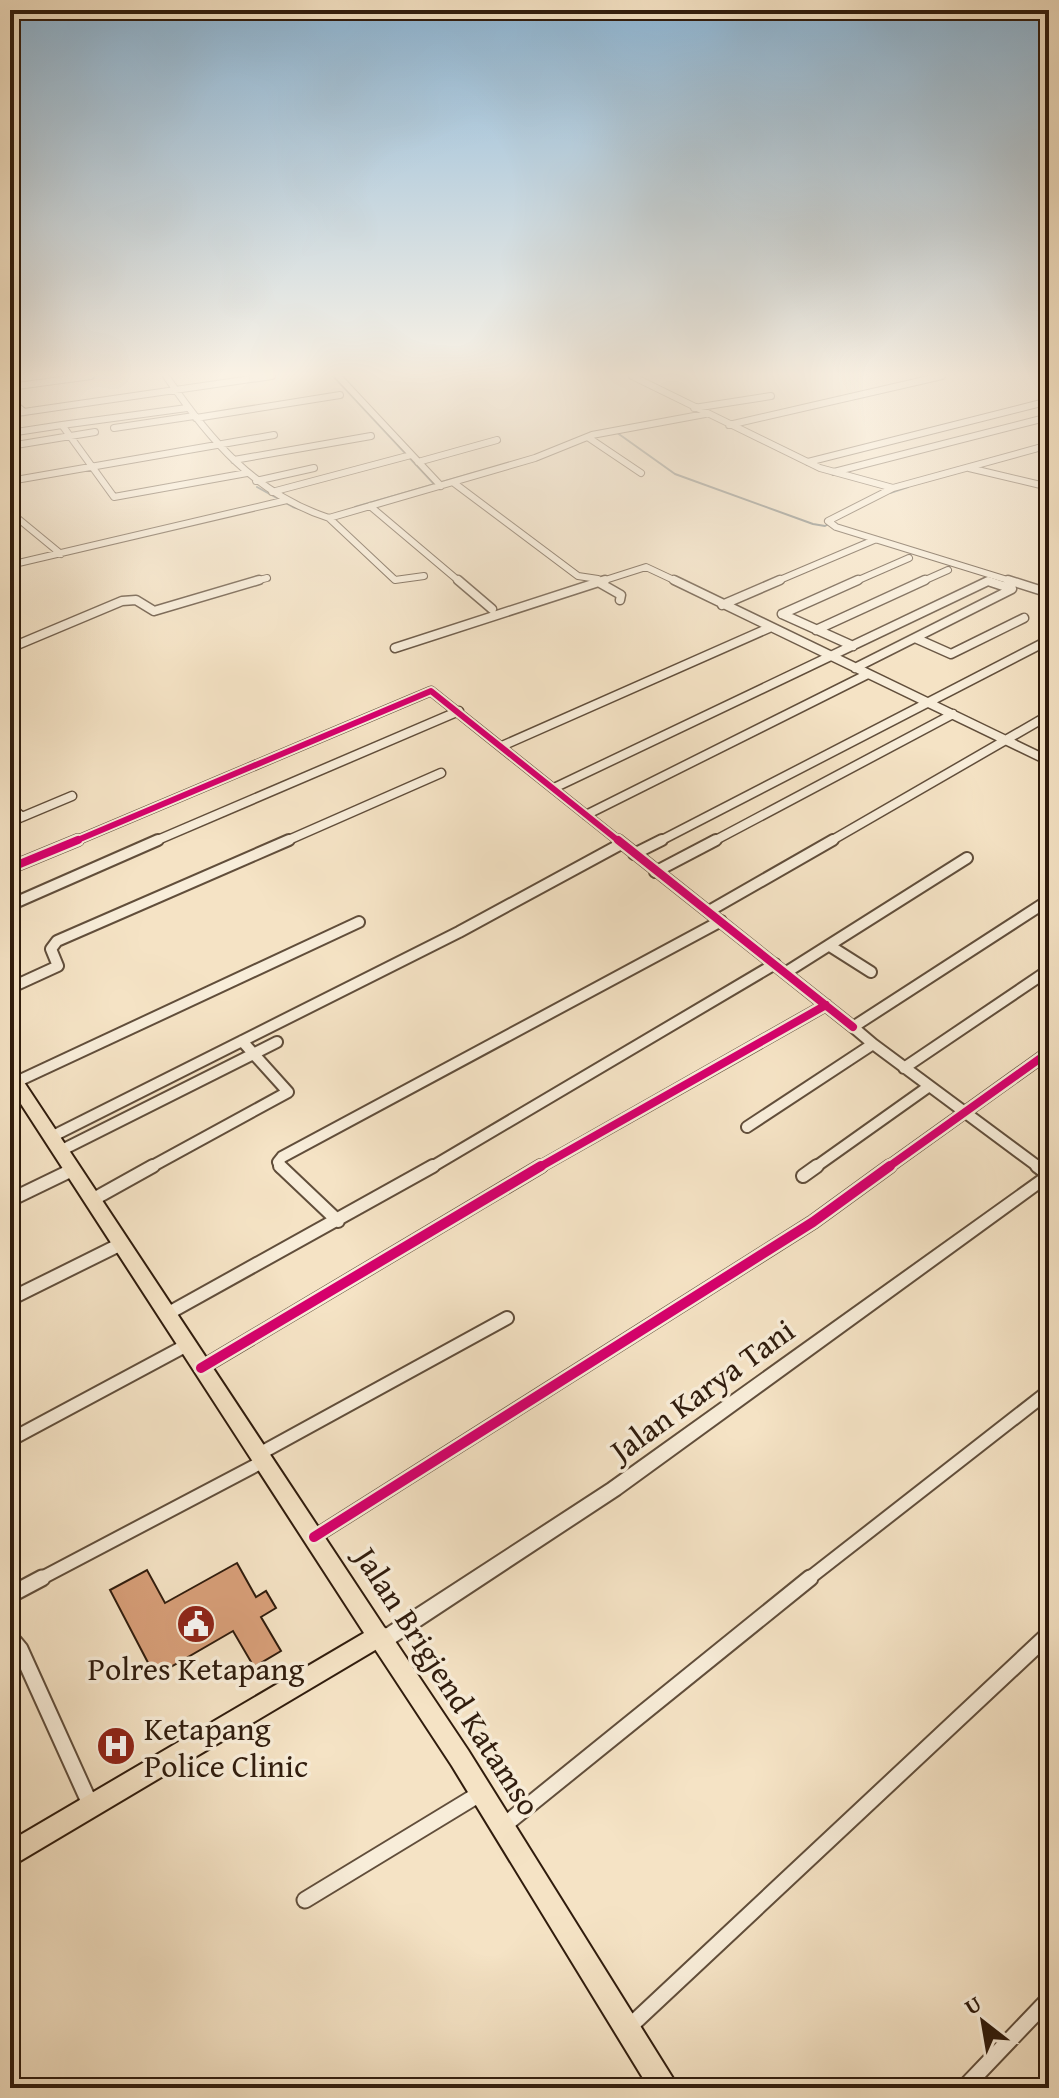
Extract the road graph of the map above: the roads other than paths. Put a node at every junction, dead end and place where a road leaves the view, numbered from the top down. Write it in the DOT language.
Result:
graph roads {
  1 [pos="47,474"];
  2 [pos="95,474"];
  3 [pos="242,474"];
  4 [pos="248,474"];
  5 [pos="288,474"];
  6 [pos="340,474"];
  7 [pos="429,474"];
  8 [pos="481,474"];
  9 [pos="839,474"];
  10 [pos="941,474"];
  11 [pos="994,474"];
  12 [pos="10,481"];
  13 [pos="256,481"];
  14 [pos="454,483"];
  15 [pos="441,486"];
  16 [pos="1049,487"];
  17 [pos="893,488"];
  18 [pos="272,492"];
  19 [pos="114,497"];
  20 [pos="283,501"];
  21 [pos="120,506"];
  22 [pos="370,506"];
  23 [pos="10,512"];
  24 [pos="329,518"];
  25 [pos="874,540"];
  26 [pos="61,554"];
  27 [pos="909,558"];
  28 [pos="10,565"];
  29 [pos="646,567"];
  30 [pos="948,570"];
  31 [pos="424,576"];
  32 [pos="267,578"];
  33 [pos="600,583"];
  34 [pos="1049,593"];
  35 [pos="620,600"];
  36 [pos="722,605"];
  37 [pos="492,609"];
  38 [pos="1024,618"];
  39 [pos="769,628"];
  40 [pos="816,630"];
  41 [pos="915,638"];
  42 [pos="1049,640"];
  43 [pos="853,646"];
  44 [pos="10,648"];
  45 [pos="395,648"];
  46 [pos="831,657"];
  47 [pos="855,668"];
  48 [pos="868,674"];
  49 [pos="928,702"];
  50 [pos="459,711"];
  51 [pos="953,714"];
  52 [pos="1049,715"];
  53 [pos="1007,742"];
  54 [pos="502,746"];
  55 [pos="1049,761"];
  56 [pos="441,773"];
  57 [pos="554,788"];
  58 [pos="72,796"];
  59 [pos="10,806"];
  60 [pos="586,815"];
  61 [pos="22,817"];
  62 [pos="10,822"];
  63 [pos="621,844"];
  64 [pos="634,854"];
  65 [pos="967,858"];
  66 [pos="10,868"];
  67 [pos="655,872"];
  68 [pos="1049,900"];
  69 [pos="10,905"];
  70 [pos="709,911"];
  71 [pos="721,921"];
  72 [pos="359,922"];
  73 [pos="830,946"];
  74 [pos="775,964"];
  75 [pos="1049,970"];
  76 [pos="871,972"];
  77 [pos="785,973"];
  78 [pos="10,988"];
  79 [pos="826,1005"];
  80 [pos="853,1027"];
  81 [pos="242,1041"];
  82 [pos="277,1042"];
  83 [pos="873,1044"];
  84 [pos="1049,1052"];
  85 [pos="254,1053"];
  86 [pos="904,1068"];
  87 [pos="13,1078"];
  88 [pos="928,1087"];
  89 [pos="962,1113"];
  90 [pos="747,1127"];
  91 [pos="56,1144"];
  92 [pos="72,1170"];
  93 [pos="1049,1175"];
  94 [pos="803,1176"];
  95 [pos="10,1200"];
  96 [pos="92,1200"];
  97 [pos="338,1221"];
  98 [pos="121,1244"];
  99 [pos="10,1299"];
  100 [pos="167,1314"];
  101 [pos="507,1318"];
  102 [pos="187,1345"];
  103 [pos="201,1368"];
  104 [pos="1049,1391"];
  105 [pos="10,1440"];
  106 [pos="262,1458"];
  107 [pos="314,1537"];
  108 [pos="10,1595"];
  109 [pos="1049,1634"];
  110 [pos="10,1637"];
  111 [pos="380,1638"];
  112 [pos="481,1793"];
  113 [pos="91,1806"];
  114 [pos="502,1827"];
  115 [pos="10,1855"];
  116 [pos="305,1900"];
  117 [pos="1049,1999"];
  118 [pos="628,2029"];
  119 [pos="663,2087"];
  120 [pos="964,2088"];
  1 -- 12 [label="street"];
  2 -- 19 [label="street"];
  3 -- 19 [label="street"];
  4 -- 13 [label="street"];
  5 -- 13 [label="street"];
  6 -- 18 [label="street"];
  7 -- 15 [label="street"];
  8 -- 14 [label="street"];
  9 -- 17 [label="street"];
  10 -- 17 [label="street"];
  11 -- 16 [label="street"];
  13 -- 18 [label="street"];
  14 -- 15 [label="street"];
  14 -- 29 [label="street"];
  15 -- 22 [label="street"];
  17 -- 25 [label="street"];
  18 -- 20 [label="street"];
  19 -- 21 [label="street"];
  20 -- 24 [label="street"];
  20 -- 26 [label="street"];
  22 -- 24 [label="street"];
  22 -- 37 [label="street"];
  23 -- 26 [label="street"];
  24 -- 31 [label="street"];
  25 -- 34 [label="street"];
  25 -- 36 [label="street"];
  26 -- 28 [label="street"];
  27 -- 40 [label="street"];
  29 -- 33 [label="street"];
  29 -- 36 [label="street"];
  30 -- 40 [label="street"];
  32 -- 44 [label="street"];
  33 -- 35 [label="street"];
  33 -- 45 [label="street"];
  36 -- 39 [label="street"];
  38 -- 41 [label="street"];
  39 -- 46 [label="street"];
  39 -- 54 [label="street"];
  40 -- 43 [label="street"];
  41 -- 43 [label="street"];
  41 -- 47 [label="street"];
  42 -- 49 [label="street"];
  43 -- 46 [label="street"];
  46 -- 47 [label="street"];
  46 -- 57 [label="street"];
  47 -- 48 [label="street"];
  48 -- 49 [label="street"];
  48 -- 60 [label="street"];
  49 -- 51 [label="street"];
  49 -- 64 [label="street"];
  50 -- 54 [label="street"];
  50 -- 66 [label="street"];
  50 -- 69 [label="street"];
  51 -- 53 [label="street"];
  51 -- 67 [label="street"];
  52 -- 53 [label="street"];
  53 -- 55 [label="street"];
  53 -- 70 [label="street"];
  54 -- 57 [label="street"];
  56 -- 78 [label="street"];
  57 -- 60 [label="street"];
  58 -- 61 [label="street"];
  59 -- 61 [label="street"];
  60 -- 63 [label="street"];
  61 -- 62 [label="street"];
  63 -- 64 [label="street"];
  63 -- 81 [label="street"];
  64 -- 67 [label="street"];
  65 -- 73 [label="street"];
  67 -- 70 [label="street"];
  68 -- 80 [label="street"];
  70 -- 71 [label="street"];
  71 -- 74 [label="street"];
  71 -- 97 [label="street"];
  72 -- 87 [label="street"];
  73 -- 76 [label="street"];
  73 -- 77 [label="street"];
  74 -- 77 [label="street"];
  74 -- 97 [label="street"];
  75 -- 86 [label="street"];
  77 -- 79 [label="street"];
  79 -- 80 [label="street"];
  79 -- 103 [label="street"];
  80 -- 83 [label="street"];
  81 -- 85 [label="street"];
  81 -- 91 [label="street"];
  82 -- 85 [label="street"];
  83 -- 86 [label="street"];
  83 -- 90 [label="street"];
  84 -- 89 [label="street"];
  85 -- 91 [label="street"];
  85 -- 96 [label="street"];
  86 -- 88 [label="street"];
  87 -- 91 [label="main road, Jalan Brigjend Katamso"];
  88 -- 89 [label="street"];
  88 -- 94 [label="street"];
  89 -- 93 [label="street"];
  89 -- 107 [label="street"];
  91 -- 92 [label="main road, Jalan Brigjend Katamso"];
  92 -- 95 [label="street"];
  92 -- 96 [label="main road, Jalan Brigjend Katamso"];
  93 -- 111 [label="street, Jalan Karya Tani"];
  96 -- 98 [label="main road, Jalan Brigjend Katamso"];
  97 -- 100 [label="street"];
  98 -- 99 [label="street"];
  98 -- 100 [label="main road, Jalan Brigjend Katamso"];
  100 -- 102 [label="main road, Jalan Brigjend Katamso"];
  101 -- 106 [label="street"];
  102 -- 103 [label="main road, Jalan Brigjend Katamso"];
  102 -- 105 [label="street"];
  103 -- 106 [label="main road, Jalan Brigjend Katamso"];
  104 -- 114 [label="street"];
  106 -- 107 [label="main road, Jalan Brigjend Katamso"];
  106 -- 108 [label="street"];
  107 -- 111 [label="main road, Jalan Brigjend Katamso"];
  109 -- 118 [label="street"];
  110 -- 113 [label="street"];
  111 -- 112 [label="main road, Jalan Brigjend Katamso"];
  111 -- 113 [label="main road"];
  112 -- 114 [label="main road, Jalan Brigjend Katamso"];
  112 -- 116 [label="street"];
  113 -- 115 [label="main road"];
  114 -- 118 [label="main road, Jalan Brigjend Katamso"];
  117 -- 120 [label="street"];
  118 -- 119 [label="main road, Jalan Brigjend Katamso"];
}
